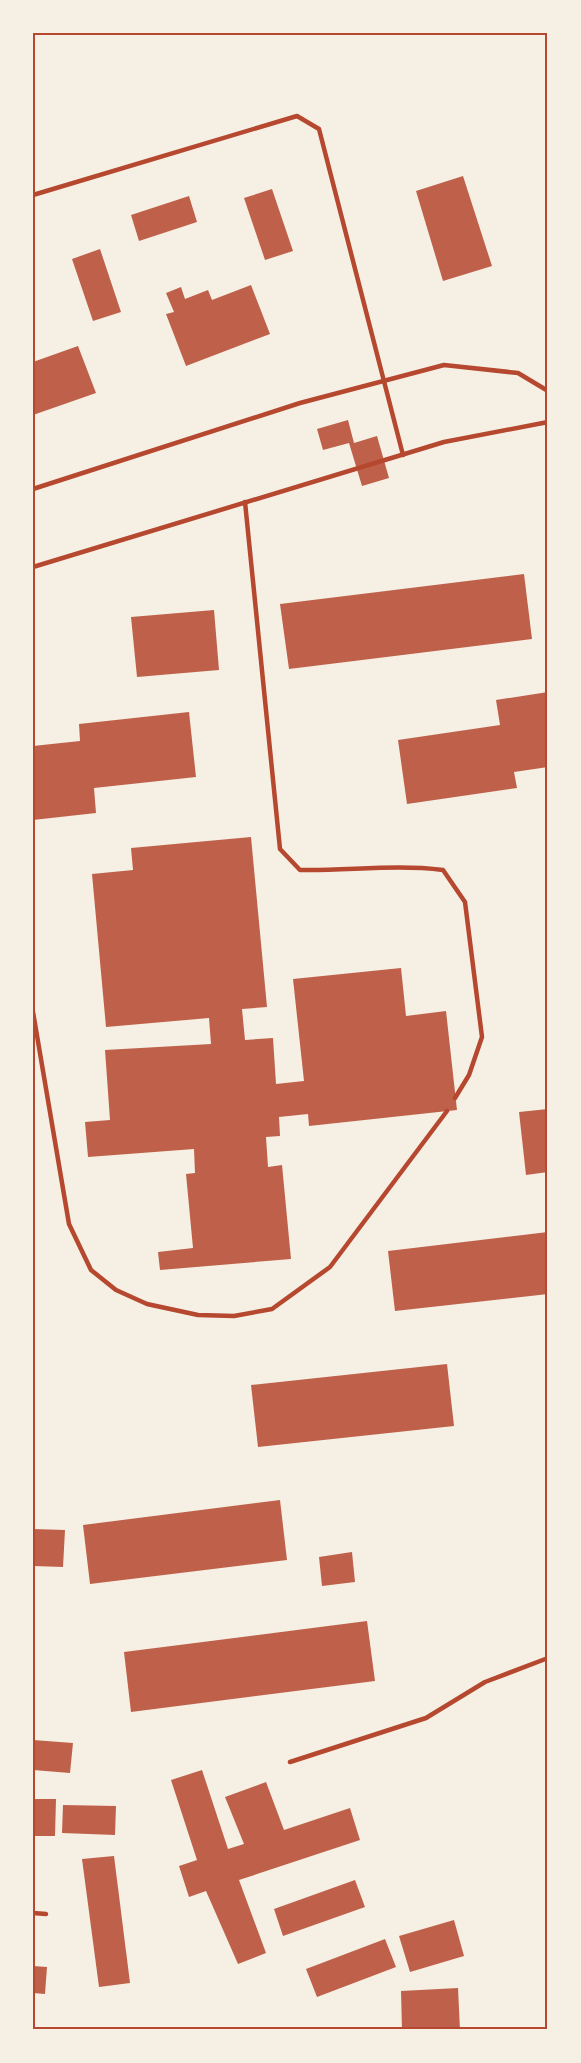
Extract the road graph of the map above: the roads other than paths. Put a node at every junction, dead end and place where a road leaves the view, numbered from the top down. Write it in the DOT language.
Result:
graph roads {
  1 [pos="33,195"];
  2 [pos="384,381"];
  3 [pos="548,391"];
  4 [pos="548,422"];
  5 [pos="403,455"];
  6 [pos="33,489"];
  7 [pos="245,502"];
  8 [pos="33,567"];
  9 [pos="33,1012"];
  10 [pos="455,1098"];
  11 [pos="447,1111"];
  12 [pos="548,1658"];
  13 [pos="290,1762"];
  14 [pos="33,1913"];
  15 [pos="46,1914"];
  1 -- 2 [label="lane"];
  2 -- 3 [label="lane"];
  2 -- 5 [label="lane"];
  2 -- 6 [label="lane"];
  4 -- 5 [label="lane"];
  5 -- 7 [label="lane"];
  7 -- 8 [label="lane"];
  7 -- 10 [label="lane"];
  9 -- 11 [label="lane"];
  12 -- 13 [label="lane"];
  14 -- 15 [label="lane"];
}
